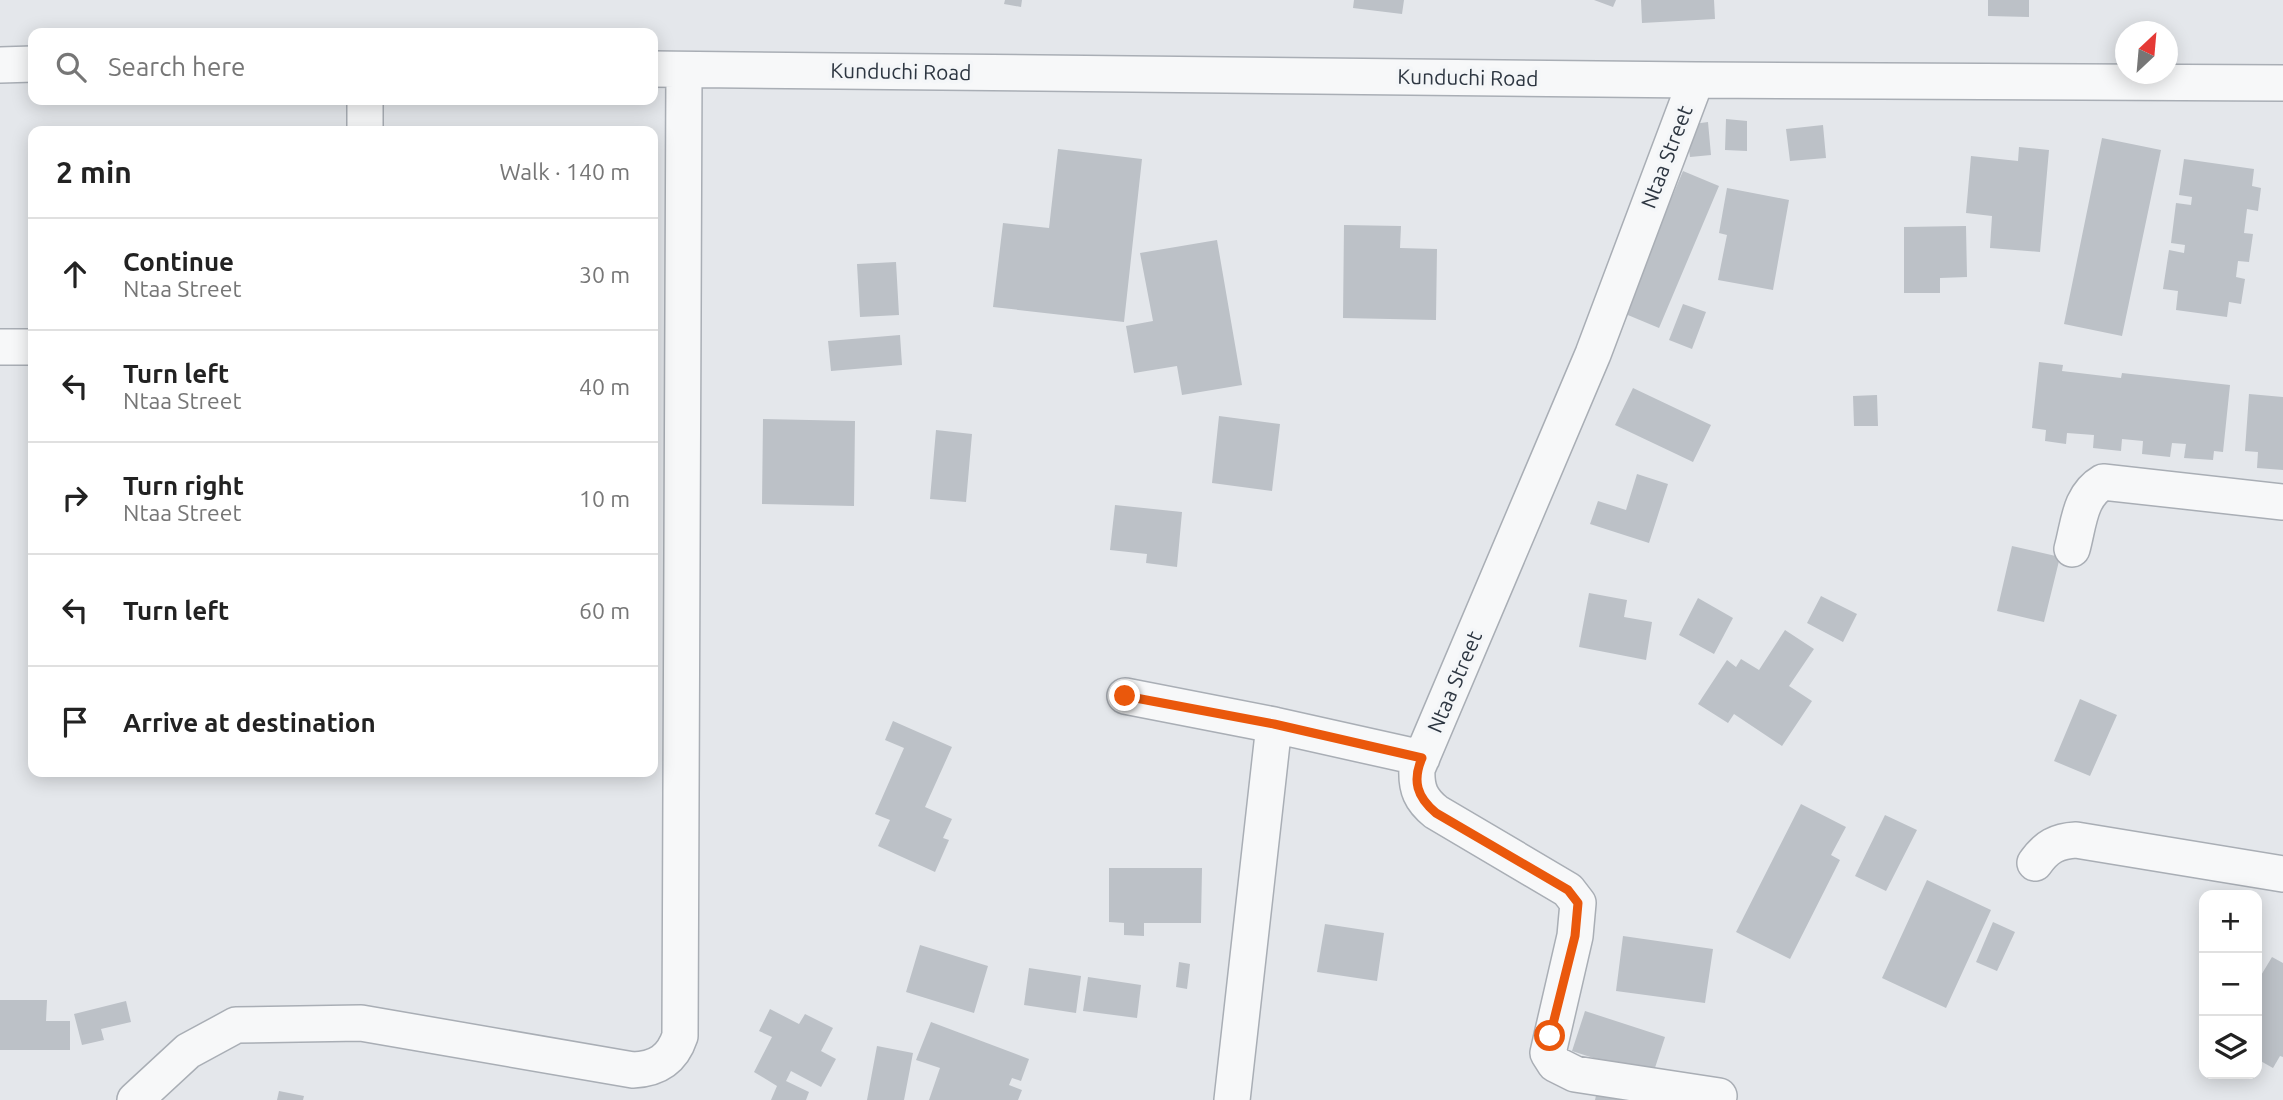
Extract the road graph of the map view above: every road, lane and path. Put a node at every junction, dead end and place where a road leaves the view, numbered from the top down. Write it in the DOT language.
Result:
graph roads {
  1 [pos="28,64"];
  2 [pos="0,65"];
  3 [pos="668,70"];
  4 [pos="1696,80"];
  5 [pos="2283,83"];
  6 [pos="365,105"];
  7 [pos="365,126"];
  8 [pos="0,347"];
  9 [pos="28,347"];
  10 [pos="2283,502"];
  11 [pos="2072,549"];
  12 [pos="1125,696"];
  13 [pos="1274,724"];
  14 [pos="1422,758"];
  15 [pos="2035,863"];
  16 [pos="2283,874"];
  17 [pos="1719,1096"];
  18 [pos="135,1100"];
  19 [pos="1232,1100"];
  1 -- 2 [label="street"];
  3 -- 4 [label="street, Kunduchi Road"];
  3 -- 18 [label="street"];
  4 -- 5 [label="street, Kunduchi Road"];
  4 -- 14 [label="street, Ntaa Street"];
  6 -- 7 [label="street"];
  8 -- 9 [label="street"];
  10 -- 11 [label="street"];
  12 -- 13 [label="street"];
  13 -- 14 [label="street"];
  13 -- 19 [label="street"];
  14 -- 17 [label="street, Ntaa Street"];
  15 -- 16 [label="street"];
}
